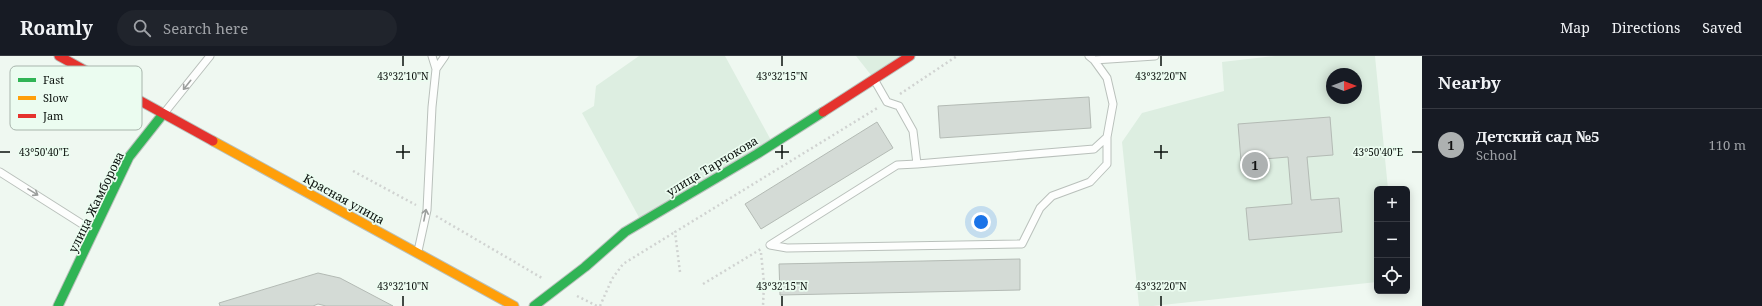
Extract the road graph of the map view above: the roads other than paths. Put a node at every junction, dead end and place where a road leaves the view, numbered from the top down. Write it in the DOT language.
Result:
graph roads {
  1 [pos="59,56"];
  2 [pos="210,56"];
  3 [pos="432,56"];
  4 [pos="446,56"];
  5 [pos="910,56"];
  6 [pos="1155,56"];
  7 [pos="1092,58"];
  8 [pos="77,66"];
  9 [pos="436,68"];
  10 [pos="875,80"];
  11 [pos="142,102"];
  12 [pos="163,114"];
  13 [pos="1107,137"];
  14 [pos="917,164"];
  15 [pos="0,172"];
  16 [pos="94,232"];
  17 [pos="418,254"];
  18 [pos="58,306"];
  19 [pos="514,306"];
  20 [pos="534,306"];
  1 -- 8 [label="main road, Красная улица"];
  2 -- 12 [label="lane, one-way"];
  3 -- 9 [label="lane"];
  4 -- 9 [label="lane"];
  5 -- 10 [label="main road, улица Тарчокова"];
  6 -- 7 [label="lane"];
  7 -- 13 [label="lane"];
  17 -- 9 [label="lane, one-way"];
  10 -- 14 [label="lane"];
  10 -- 20 [label="main road, улица Тарчокова"];
  11 -- 12 [label="main road, Красная улица"];
  12 -- 16 [label="main road, улица Жамборова"];
  12 -- 17 [label="main road, Красная улица"];
  13 -- 14 [label="lane"];
  13 -- 14 [label="lane"];
  15 -- 16 [label="lane, one-way"];
  16 -- 18 [label="main road, улица Жамборова"];
  17 -- 19 [label="main road, Красная улица"];
}
